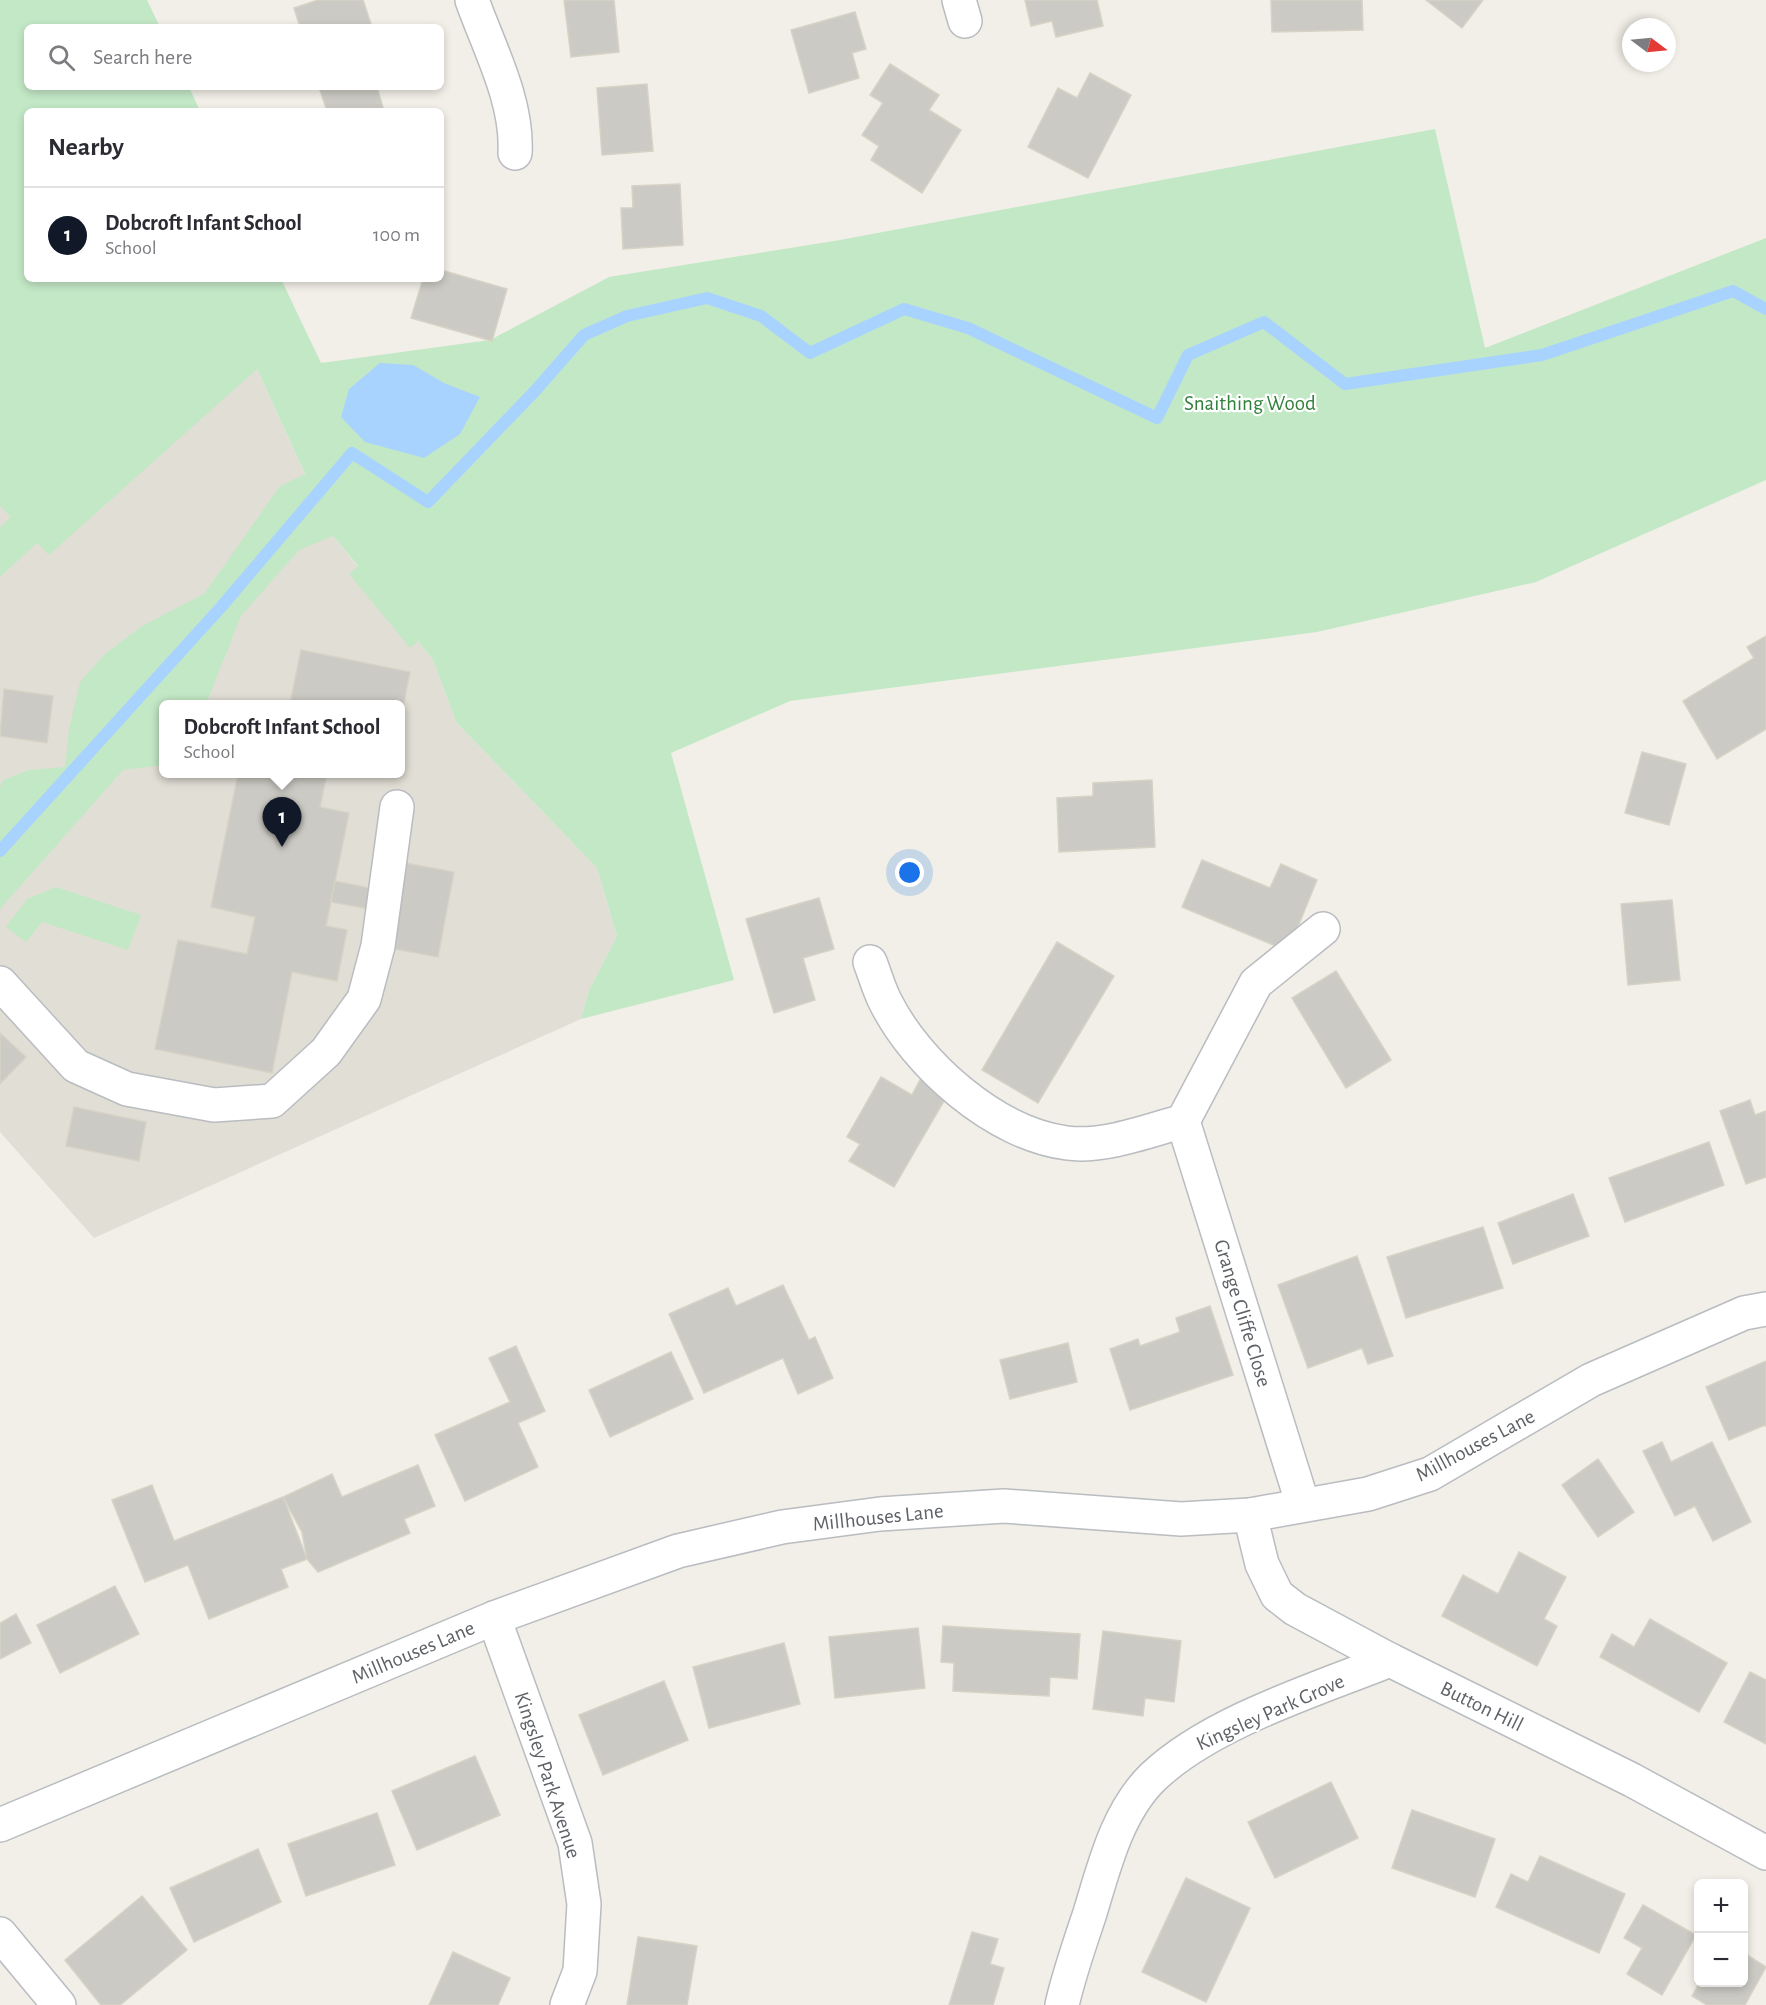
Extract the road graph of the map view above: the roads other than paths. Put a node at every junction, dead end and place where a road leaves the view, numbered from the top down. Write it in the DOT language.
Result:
graph roads {
  1 [pos="472,0"];
  2 [pos="515,153"];
  3 [pos="397,807"];
  4 [pos="1323,929"];
  5 [pos="870,962"];
  6 [pos="0,983"];
  7 [pos="1183,1121"];
  8 [pos="1766,1309"];
  9 [pos="1302,1505"];
  10 [pos="1250,1515"];
  11 [pos="494,1618"];
  12 [pos="1390,1660"];
  13 [pos="0,1825"];
  14 [pos="1766,1853"];
  15 [pos="0,1934"];
  16 [pos="59,2005"];
  17 [pos="567,2005"];
  18 [pos="1062,2005"];
  1 -- 2 [label="street"];
  3 -- 6 [label="street"];
  4 -- 7 [label="street"];
  5 -- 7 [label="street"];
  7 -- 9 [label="street, Grange Cliffe Close"];
  8 -- 9 [label="street, Millhouses Lane"];
  9 -- 10 [label="street, Millhouses Lane"];
  10 -- 11 [label="street, Millhouses Lane"];
  10 -- 12 [label="street, Button Hill"];
  11 -- 13 [label="street, Millhouses Lane"];
  11 -- 17 [label="street, Kingsley Park Avenue"];
  12 -- 14 [label="street, Button Hill"];
  12 -- 18 [label="street, Kingsley Park Grove"];
  15 -- 16 [label="street"];
}
